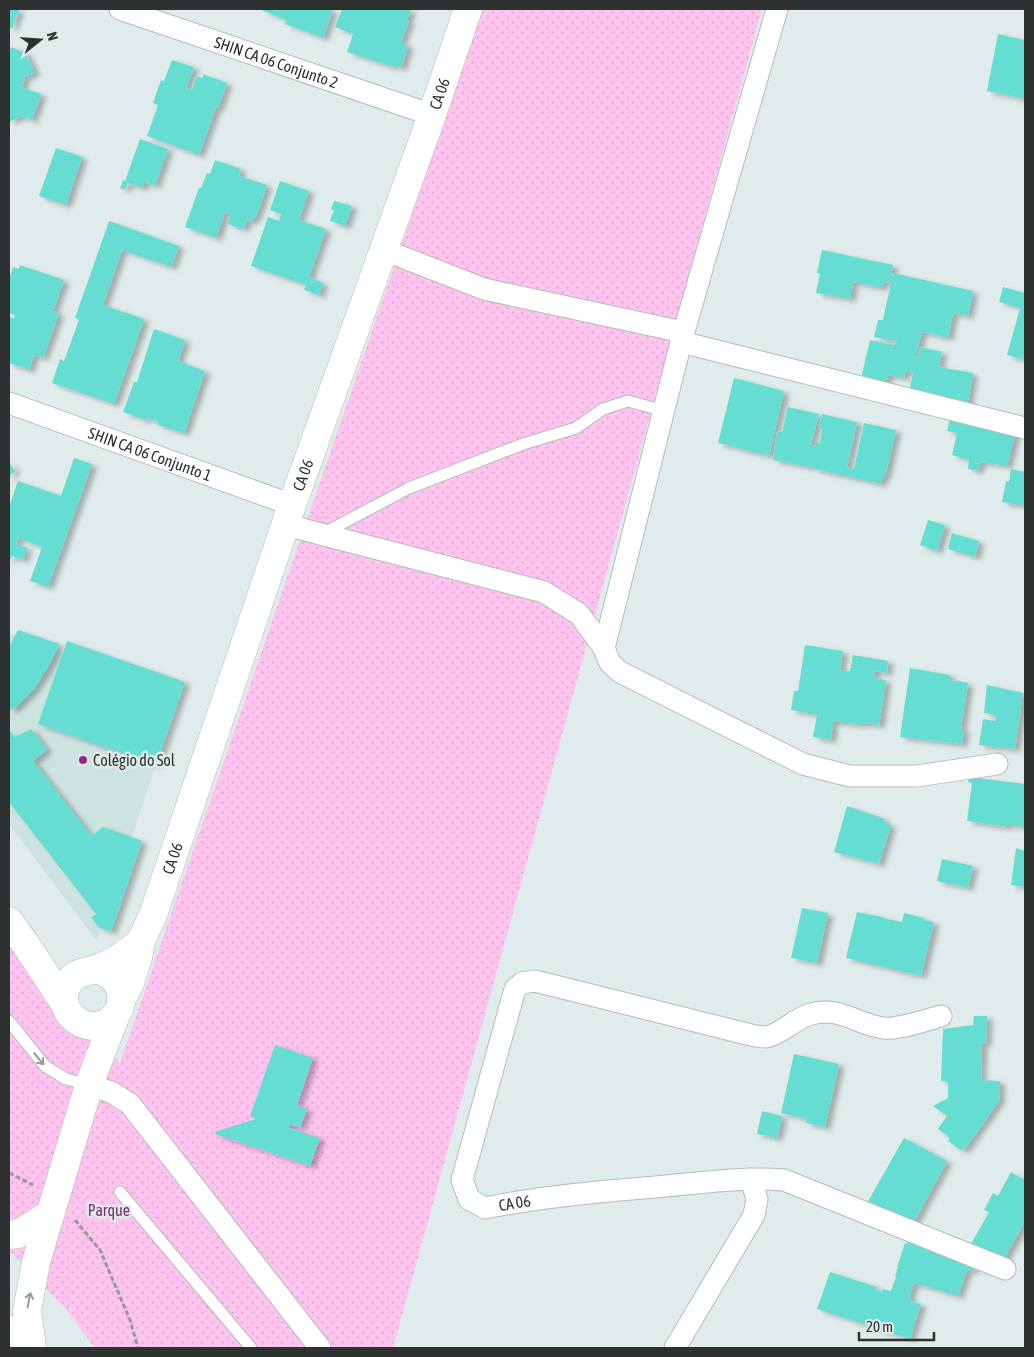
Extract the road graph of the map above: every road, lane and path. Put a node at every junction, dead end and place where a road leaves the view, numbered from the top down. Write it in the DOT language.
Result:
graph roads {
  1 [pos="120,9"];
  2 [pos="468,9"];
  3 [pos="777,9"];
  4 [pos="432,114"];
  5 [pos="384,250"];
  6 [pos="682,337"];
  7 [pos="9,403"];
  8 [pos="664,411"];
  9 [pos="1025,428"];
  10 [pos="289,515"];
  11 [pos="322,534"];
  12 [pos="604,648"];
  13 [pos="997,764"];
  14 [pos="9,921"];
  15 [pos="141,941"];
  16 [pos="26,945"];
  17 [pos="90,970"];
  18 [pos="65,1004"];
  19 [pos="118,1007"];
  20 [pos="941,1016"];
  21 [pos="9,1020"];
  22 [pos="89,1085"];
  23 [pos="9,1173"];
  24 [pos="751,1179"];
  25 [pos="120,1192"];
  26 [pos="52,1205"];
  27 [pos="9,1235"];
  28 [pos="1005,1269"];
  29 [pos="9,1330"];
  30 [pos="24,1348"];
  31 [pos="32,1348"];
  32 [pos="138,1348"];
  33 [pos="251,1348"];
  34 [pos="320,1348"];
  35 [pos="675,1348"];
  1 -- 4 [label="street, SHIN CA 06 Conjunto 2"];
  2 -- 4 [label="street, CA 06"];
  3 -- 6 [label="street"];
  4 -- 5 [label="street, CA 06"];
  5 -- 6 [label="street"];
  5 -- 10 [label="street, CA 06"];
  6 -- 8 [label="street"];
  6 -- 9 [label="street"];
  7 -- 10 [label="street, SHIN CA 06 Conjunto 1"];
  8 -- 11 [label="lane"];
  8 -- 12 [label="street"];
  10 -- 11 [label="street, SHIN CA 06 Conjunto 1"];
  10 -- 15 [label="street, CA 06"];
  11 -- 12 [label="street, SHIN CA 06 Conjunto 1"];
  12 -- 13 [label="street, SHIN CA 06 Conjunto 1"];
  14 -- 16 [label="street"];
  15 -- 17 [label="street, CA 06"];
  15 -- 19 [label="street, CA 06"];
  16 -- 17 [label="street"];
  16 -- 18 [label="street"];
  17 -- 18 [label="street, CA 06"];
  17 -- 19 [label="street"];
  18 -- 19 [label="street"];
  19 -- 22 [label="street, CA 06"];
  20 -- 24 [label="street, CA 06"];
  21 -- 22 [label="lane, one-way"];
  22 -- 26 [label="street, CA 06"];
  22 -- 34 [label="street"];
  23 -- 26 [label="path"];
  24 -- 28 [label="street, CA 06"];
  24 -- 35 [label="street"];
  25 -- 33 [label="lane"];
  26 -- 27 [label="street"];
  31 -- 26 [label="street, CA 06, one-way"];
  26 -- 32 [label="path"];
  29 -- 30 [label="street"];
}
